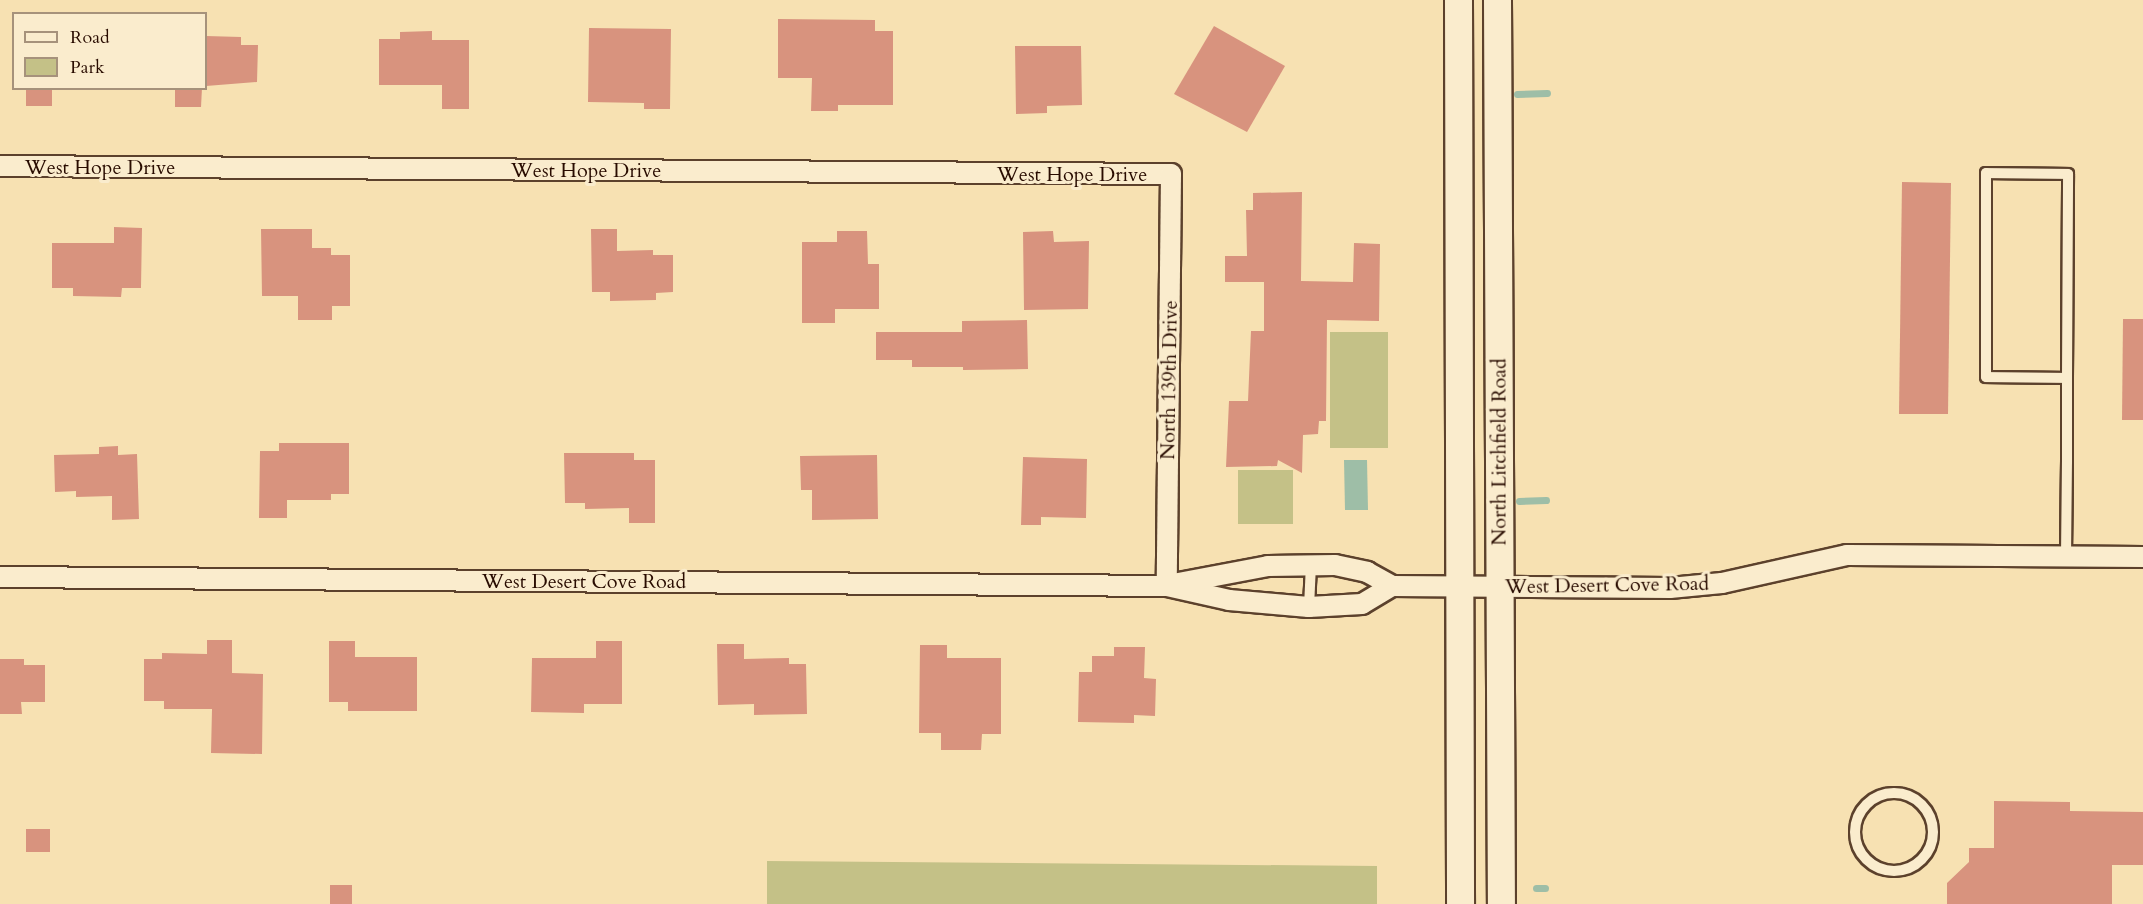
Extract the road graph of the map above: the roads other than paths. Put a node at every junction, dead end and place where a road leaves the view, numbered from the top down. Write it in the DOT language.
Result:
graph roads {
  1 [pos="1458,0"];
  2 [pos="1497,0"];
  3 [pos="0,166"];
  4 [pos="1171,174"];
  5 [pos="2067,378"];
  6 [pos="2066,556"];
  7 [pos="2143,557"];
  8 [pos="1311,565"];
  9 [pos="0,577"];
  10 [pos="1167,586"];
  11 [pos="1392,586"];
  12 [pos="1460,587"];
  13 [pos="1499,587"];
  14 [pos="1309,608"];
  15 [pos="1916,799"];
  16 [pos="1460,904"];
  17 [pos="1501,904"];
  1 -- 12 [label="main road, North Litchfield Road"];
  2 -- 13 [label="main road, North Litchfield Road"];
  3 -- 4 [label="street, West Hope Drive"];
  4 -- 10 [label="street, North 139th Drive"];
  5 -- 5 [label="lane"];
  5 -- 6 [label="lane"];
  6 -- 7 [label="street, West Desert Cove Road"];
  6 -- 13 [label="street, West Desert Cove Road"];
  8 -- 10 [label="street, West Desert Cove Road"];
  8 -- 11 [label="street, West Desert Cove Road"];
  8 -- 14 [label="lane"];
  9 -- 10 [label="street, West Desert Cove Road"];
  10 -- 14 [label="street, West Desert Cove Road"];
  11 -- 12 [label="street, West Desert Cove Road"];
  11 -- 14 [label="street, West Desert Cove Road"];
  12 -- 13 [label="street, West Desert Cove Road"];
  12 -- 16 [label="main road, North Litchfield Road"];
  13 -- 17 [label="main road, North Litchfield Road"];
  15 -- 15 [label="lane"];
}
